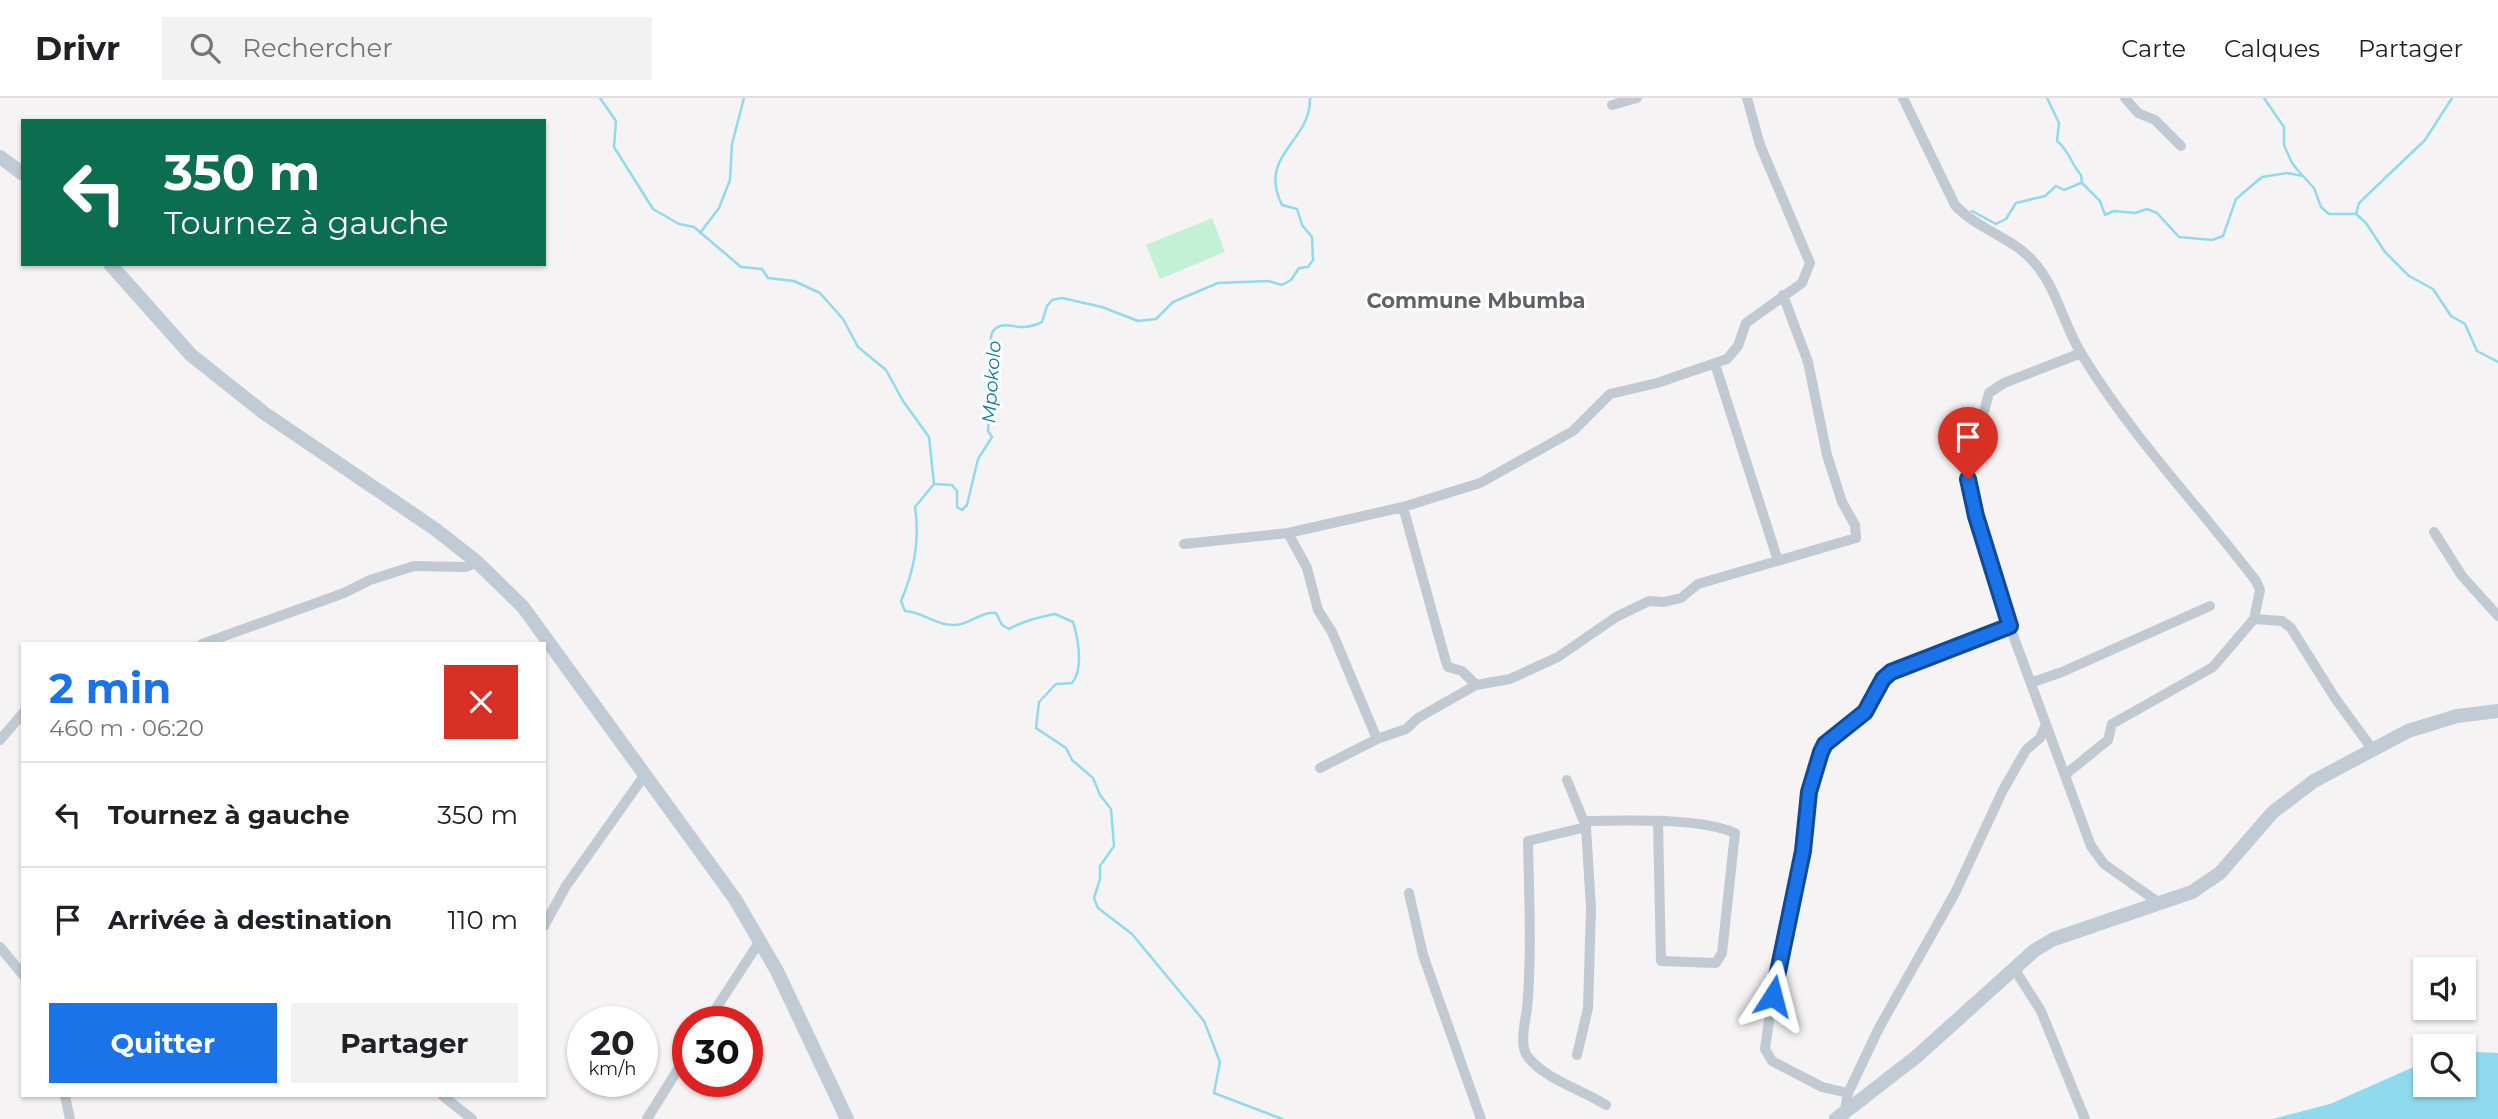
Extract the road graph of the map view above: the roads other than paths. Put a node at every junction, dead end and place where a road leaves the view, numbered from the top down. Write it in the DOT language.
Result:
graph roads {
  1 [pos="1637,98"];
  2 [pos="1746,98"];
  3 [pos="1903,98"];
  4 [pos="2125,98"];
  5 [pos="1612,105"];
  6 [pos="2181,146"];
  7 [pos="0,157"];
  8 [pos="21,173"];
  9 [pos="112,266"];
  10 [pos="1783,295"];
  11 [pos="2081,352"];
  12 [pos="1715,364"];
  13 [pos="1402,507"];
  14 [pos="2434,532"];
  15 [pos="1289,533"];
  16 [pos="1184,544"];
  17 [pos="1778,561"];
  18 [pos="477,562"];
  19 [pos="2210,606"];
  20 [pos="2498,616"];
  21 [pos="2254,619"];
  22 [pos="2010,626"];
  23 [pos="208,642"];
  24 [pos="2033,682"];
  25 [pos="1476,685"];
  26 [pos="2498,711"];
  27 [pos="21,715"];
  28 [pos="2046,724"];
  29 [pos="1377,739"];
  30 [pos="0,740"];
  31 [pos="2373,750"];
  32 [pos="1320,768"];
  33 [pos="2066,774"];
  34 [pos="644,776"];
  35 [pos="1567,780"];
  36 [pos="1658,822"];
  37 [pos="1585,824"];
  38 [pos="1409,893"];
  39 [pos="2158,902"];
  40 [pos="546,922"];
  41 [pos="760,941"];
  42 [pos="0,947"];
  43 [pos="2015,970"];
  44 [pos="21,973"];
  45 [pos="717,1006"];
  46 [pos="1577,1055"];
  47 [pos="672,1079"];
  48 [pos="1848,1093"];
  49 [pos="65,1097"];
  50 [pos="444,1097"];
  51 [pos="1606,1105"];
  52 [pos="1841,1115"];
  53 [pos="70,1119"];
  54 [pos="472,1119"];
  55 [pos="647,1119"];
  56 [pos="847,1119"];
  57 [pos="1481,1119"];
  58 [pos="2085,1119"];
  1 -- 5 [label="street"];
  2 -- 10 [label="street"];
  3 -- 11 [label="street"];
  4 -- 6 [label="street"];
  7 -- 8 [label="main road"];
  9 -- 18 [label="main road"];
  10 -- 12 [label="street"];
  10 -- 17 [label="street"];
  11 -- 21 [label="street"];
  11 -- 22 [label="street"];
  12 -- 13 [label="street"];
  12 -- 17 [label="street"];
  13 -- 15 [label="street"];
  13 -- 25 [label="street"];
  14 -- 20 [label="street"];
  15 -- 16 [label="street"];
  15 -- 29 [label="street"];
  17 -- 25 [label="street"];
  18 -- 23 [label="street"];
  18 -- 34 [label="main road"];
  19 -- 24 [label="street"];
  21 -- 31 [label="street"];
  21 -- 33 [label="street"];
  22 -- 24 [label="street"];
  22 -- 48 [label="street"];
  24 -- 28 [label="street"];
  25 -- 29 [label="street"];
  26 -- 31 [label="main road"];
  27 -- 30 [label="street"];
  28 -- 33 [label="street"];
  28 -- 48 [label="street"];
  29 -- 32 [label="street"];
  31 -- 39 [label="main road"];
  33 -- 39 [label="street"];
  34 -- 40 [label="street"];
  34 -- 41 [label="main road"];
  35 -- 37 [label="street"];
  36 -- 36 [label="street"];
  36 -- 37 [label="street"];
  37 -- 46 [label="street"];
  37 -- 51 [label="street"];
  38 -- 57 [label="street"];
  39 -- 43 [label="main road"];
  41 -- 45 [label="street"];
  41 -- 56 [label="main road"];
  42 -- 44 [label="street"];
  43 -- 52 [label="main road"];
  43 -- 58 [label="street"];
  47 -- 55 [label="street"];
  48 -- 52 [label="street"];
  49 -- 53 [label="street"];
  50 -- 54 [label="street"];
}
